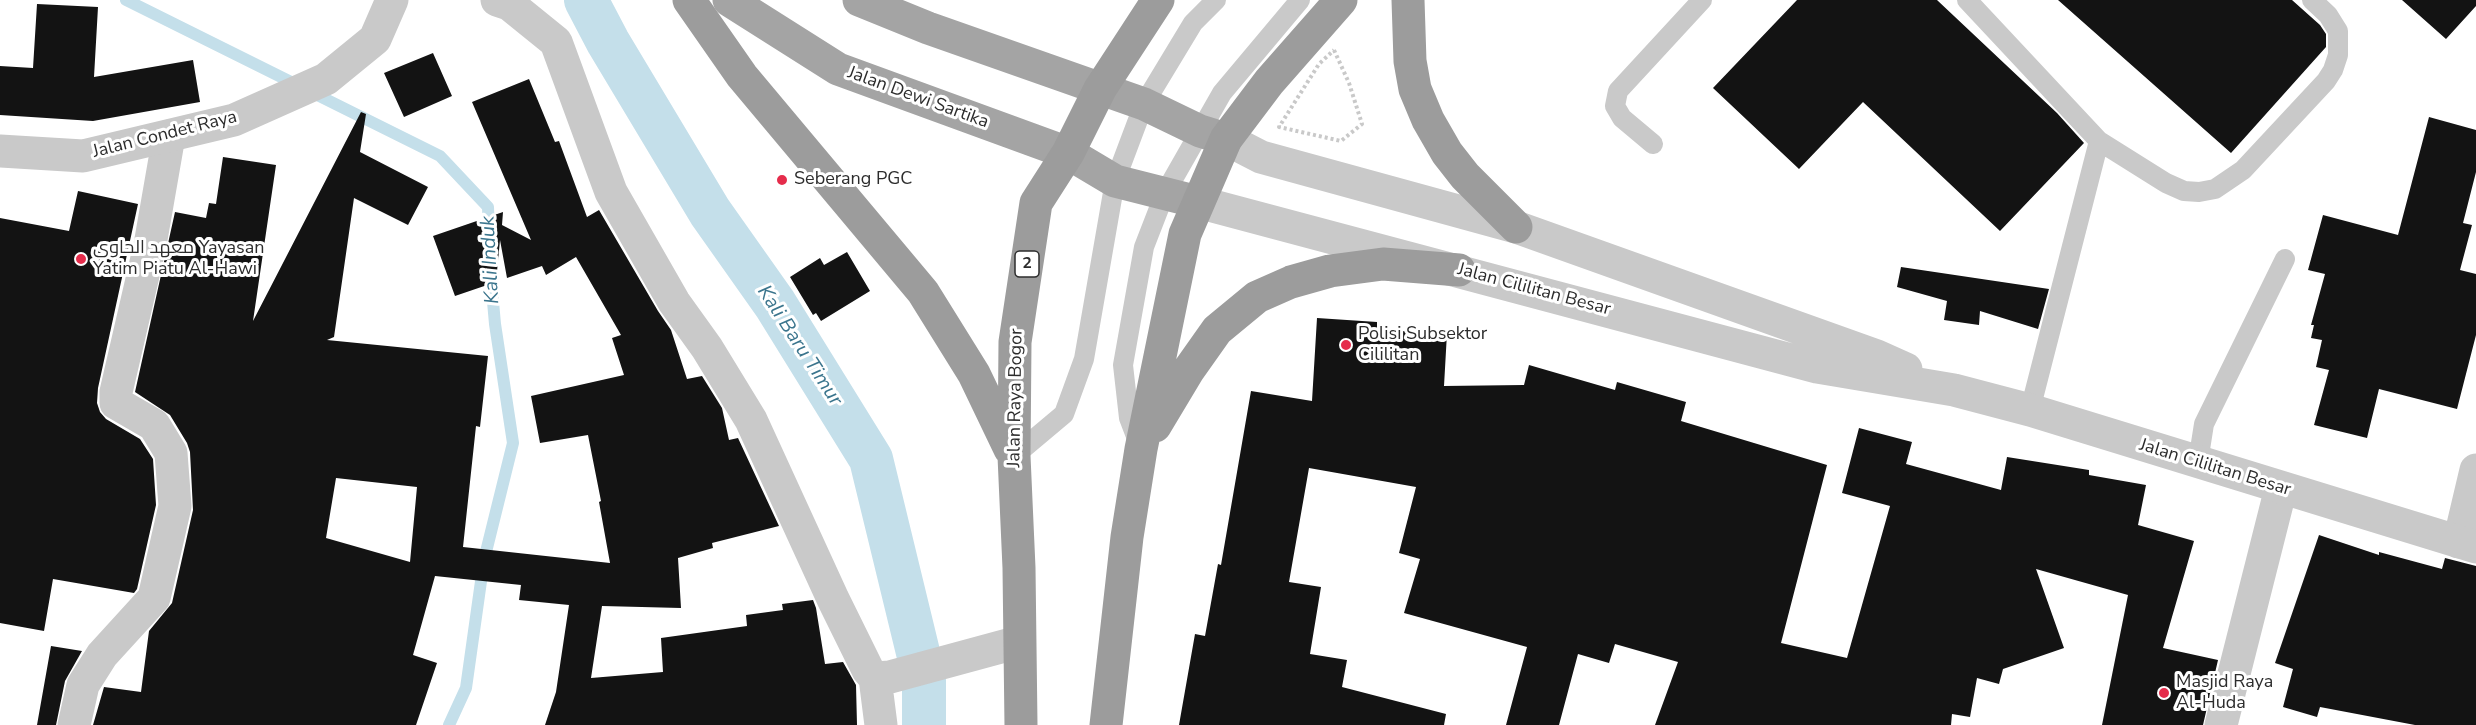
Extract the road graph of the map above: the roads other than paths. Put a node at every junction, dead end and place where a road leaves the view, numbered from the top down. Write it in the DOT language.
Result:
graph roads {
  1 [pos="392,0"];
  2 [pos="497,0"];
  3 [pos="689,0"];
  4 [pos="729,0"];
  5 [pos="859,0"];
  6 [pos="1158,0"];
  7 [pos="1215,0"];
  8 [pos="1300,0"];
  9 [pos="1341,0"];
  10 [pos="1408,0"];
  11 [pos="1702,0"];
  12 [pos="1967,0"];
  13 [pos="2312,0"];
  14 [pos="1100,89"];
  15 [pos="1144,104"];
  16 [pos="1213,135"];
  17 [pos="169,136"];
  18 [pos="2099,141"];
  19 [pos="1653,144"];
  20 [pos="0,151"];
  21 [pos="1068,153"];
  22 [pos="1115,181"];
  23 [pos="1166,193"];
  24 [pos="1198,202"];
  25 [pos="1516,227"];
  26 [pos="2285,259"];
  27 [pos="1459,270"];
  28 [pos="1954,390"];
  29 [pos="2030,410"];
  30 [pos="1141,449"];
  31 [pos="1014,456"];
  32 [pos="2198,462"];
  33 [pos="2476,470"];
  34 [pos="2281,488"];
  35 [pos="2467,544"];
  36 [pos="1019,642"];
  37 [pos="883,677"];
  38 [pos="74,725"];
  39 [pos="881,725"];
  40 [pos="1020,725"];
  41 [pos="1107,725"];
  42 [pos="2221,725"];
  1 -- 17 [label="street, Jalan Condet Raya"];
  2 -- 37 [label="street"];
  3 -- 31 [label="highway"];
  4 -- 21 [label="main road, Jalan Dewi Sartika"];
  5 -- 14 [label="main road"];
  6 -- 14 [label="highway, 2"];
  7 -- 15 [label="lane"];
  8 -- 16 [label="lane"];
  9 -- 16 [label="highway"];
  10 -- 25 [label="highway"];
  11 -- 19 [label="lane"];
  12 -- 18 [label="lane"];
  13 -- 18 [label="lane"];
  14 -- 15 [label="main road"];
  14 -- 21 [label="highway, Jalan Raya Bogor / 2"];
  15 -- 16 [label="main road, Jalan Cililitan Besar"];
  15 -- 22 [label="lane"];
  16 -- 23 [label="lane"];
  16 -- 24 [label="highway"];
  16 -- 25 [label="street, Jalan Cililitan Besar"];
  17 -- 20 [label="street, Jalan Condet Raya"];
  17 -- 38 [label="street"];
  18 -- 29 [label="lane"];
  21 -- 22 [label="main road, Jalan Dewi Sartika"];
  21 -- 31 [label="highway, Jalan Raya Bogor / 2"];
  22 -- 23 [label="main road, Jalan Cililitan Besar"];
  22 -- 31 [label="lane"];
  23 -- 24 [label="main road, Jalan Cililitan Besar"];
  23 -- 30 [label="lane"];
  24 -- 27 [label="street, Jalan Cililitan Besar"];
  24 -- 30 [label="highway"];
  25 -- 28 [label="street, Jalan Cililitan Besar"];
  26 -- 32 [label="lane"];
  27 -- 28 [label="street, Jalan Cililitan Besar"];
  27 -- 30 [label="highway"];
  28 -- 29 [label="street, Jalan Cililitan Besar"];
  29 -- 32 [label="street, Jalan Cililitan Besar"];
  30 -- 41 [label="highway"];
  31 -- 36 [label="highway, Jalan Raya Bogor / 2"];
  32 -- 34 [label="street, Jalan Cililitan Besar"];
  33 -- 35 [label="street"];
  34 -- 35 [label="street, Jalan Cililitan Besar"];
  34 -- 42 [label="street"];
  36 -- 37 [label="street"];
  36 -- 40 [label="highway, Jalan Raya Bogor / 2"];
  37 -- 39 [label="street"];
}
